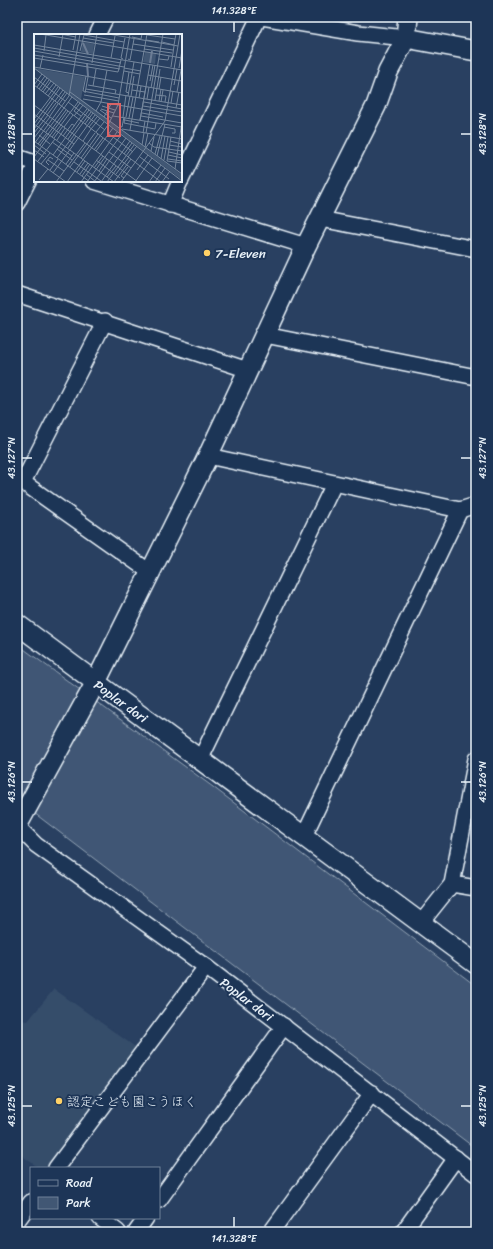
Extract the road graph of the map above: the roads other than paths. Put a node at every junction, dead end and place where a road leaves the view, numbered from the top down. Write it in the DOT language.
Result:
graph roads {
  1 [pos="106,17"];
  2 [pos="259,17"];
  3 [pos="262,17"];
  4 [pos="408,17"];
  5 [pos="98,34"];
  6 [pos="406,38"];
  7 [pos="476,51"];
  8 [pos="17,158"];
  9 [pos="34,163"];
  10 [pos="34,169"];
  11 [pos="182,178"];
  12 [pos="97,182"];
  13 [pos="180,182"];
  14 [pos="17,203"];
  15 [pos="170,205"];
  16 [pos="320,219"];
  17 [pos="306,246"];
  18 [pos="476,249"];
  19 [pos="17,294"];
  20 [pos="105,321"];
  21 [pos="265,335"];
  22 [pos="248,370"];
  23 [pos="476,377"];
  24 [pos="208,456"];
  25 [pos="20,480"];
  26 [pos="334,484"];
  27 [pos="476,505"];
  28 [pos="460,510"];
  29 [pos="150,572"];
  30 [pos="17,624"];
  31 [pos="96,682"];
  32 [pos="476,759"];
  33 [pos="200,760"];
  34 [pos="17,826"];
  35 [pos="303,838"];
  36 [pos="452,884"];
  37 [pos="476,888"];
  38 [pos="420,924"];
  39 [pos="476,964"];
  40 [pos="206,968"];
  41 [pos="284,1026"];
  42 [pos="372,1093"];
  43 [pos="456,1158"];
  44 [pos="57,1167"];
  45 [pos="476,1174"];
  46 [pos="160,1199"];
  47 [pos="30,1203"];
  48 [pos="101,1219"];
  49 [pos="145,1219"];
  50 [pos="17,1221"];
  51 [pos="118,1232"];
  52 [pos="136,1232"];
  53 [pos="271,1232"];
  54 [pos="403,1232"];
  1 -- 5 [label="street"];
  2 -- 11 [label="street"];
  3 -- 6 [label="street"];
  4 -- 6 [label="street"];
  6 -- 7 [label="street"];
  6 -- 16 [label="street"];
  8 -- 9 [label="street"];
  10 -- 14 [label="street"];
  12 -- 15 [label="street"];
  13 -- 15 [label="street"];
  15 -- 17 [label="street"];
  16 -- 17 [label="street"];
  16 -- 18 [label="street"];
  17 -- 21 [label="street"];
  19 -- 20 [label="street"];
  20 -- 22 [label="street"];
  20 -- 25 [label="street"];
  21 -- 22 [label="street"];
  21 -- 23 [label="street"];
  22 -- 24 [label="street"];
  24 -- 26 [label="street"];
  24 -- 29 [label="street"];
  25 -- 29 [label="street"];
  26 -- 28 [label="street"];
  26 -- 33 [label="street"];
  27 -- 28 [label="street"];
  28 -- 35 [label="street"];
  29 -- 31 [label="street"];
  30 -- 31 [label="street, Poplar dori"];
  31 -- 33 [label="street, Poplar dori"];
  31 -- 34 [label="street"];
  32 -- 36 [label="street"];
  33 -- 35 [label="street, Poplar dori"];
  34 -- 40 [label="street, Poplar dori"];
  35 -- 38 [label="street, Poplar dori"];
  36 -- 37 [label="street"];
  36 -- 38 [label="street"];
  38 -- 39 [label="street, Poplar dori"];
  40 -- 41 [label="street, Poplar dori"];
  40 -- 44 [label="street"];
  41 -- 42 [label="street, Poplar dori"];
  41 -- 46 [label="street"];
  42 -- 43 [label="street, Poplar dori"];
  42 -- 53 [label="street"];
  43 -- 45 [label="street, Poplar dori"];
  43 -- 54 [label="street"];
  47 -- 50 [label="street"];
  48 -- 51 [label="street"];
  49 -- 52 [label="street"];
}
